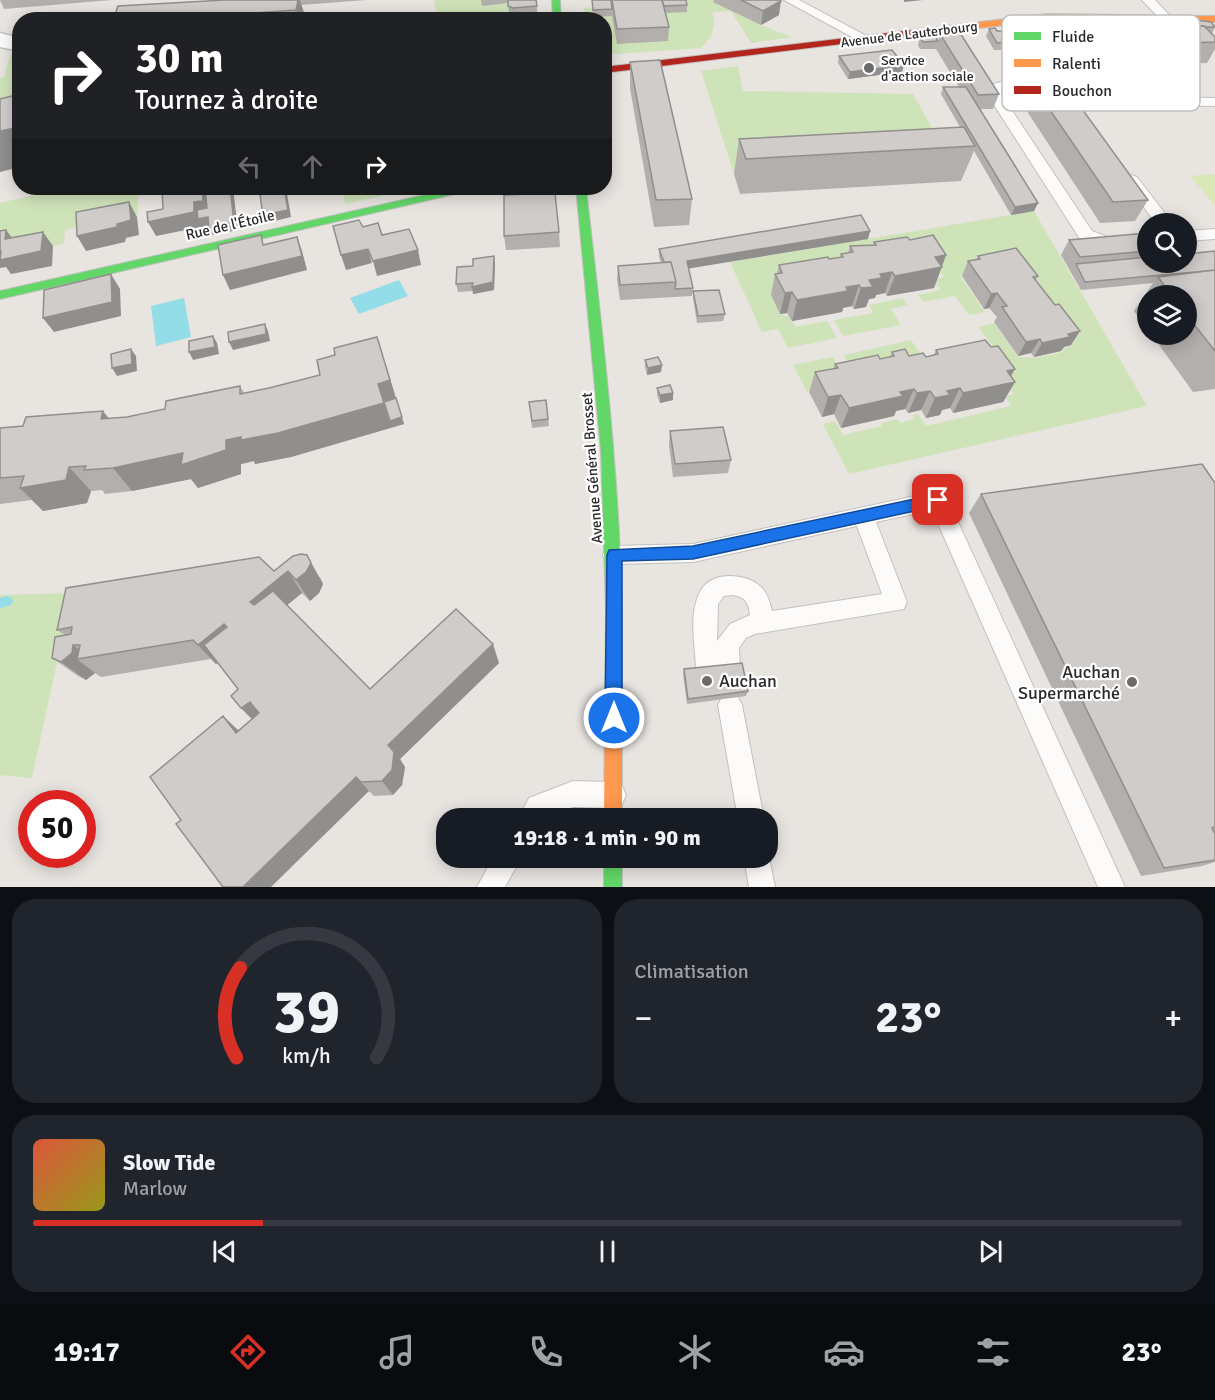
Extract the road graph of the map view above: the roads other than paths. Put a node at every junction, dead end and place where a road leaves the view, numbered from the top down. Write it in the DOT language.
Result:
graph roads {
  1 [pos="790,0"];
  2 [pos="1148,0"];
  3 [pos="1163,15"];
  4 [pos="1002,23"];
  5 [pos="868,40"];
  6 [pos="612,69"];
  7 [pos="1002,84"];
  8 [pos="1200,102"];
  9 [pos="1215,102"];
  10 [pos="1002,106"];
  11 [pos="1005,111"];
  12 [pos="1082,111"];
  13 [pos="1090,123"];
  14 [pos="1124,169"];
  15 [pos="437,195"];
  16 [pos="582,195"];
  17 [pos="1157,213"];
  18 [pos="1215,234"];
  19 [pos="1197,235"];
  20 [pos="1137,239"];
  21 [pos="0,295"];
  22 [pos="864,517"];
  23 [pos="614,555"];
  24 [pos="758,623"];
  25 [pos="730,705"];
  26 [pos="613,807"];
  27 [pos="537,808"];
  28 [pos="749,808"];
  29 [pos="502,868"];
  30 [pos="613,868"];
  31 [pos="759,868"];
  32 [pos="490,887"];
  33 [pos="613,887"];
  34 [pos="762,887"];
  35 [pos="1112,887"];
  1 -- 5 [label="lane"];
  2 -- 3 [label="lane"];
  4 -- 5 [label="street, Avenue de Lauterbourg"];
  5 -- 6 [label="street, Avenue de Lauterbourg"];
  7 -- 10 [label="lane"];
  8 -- 9 [label="lane"];
  11 -- 20 [label="lane"];
  12 -- 13 [label="lane"];
  14 -- 17 [label="lane"];
  15 -- 21 [label="street, Rue de l'Étoile"];
  16 -- 23 [label="street, Avenue Général Brosset"];
  18 -- 19 [label="lane"];
  22 -- 23 [label="lane"];
  22 -- 24 [label="lane"];
  22 -- 35 [label="lane"];
  23 -- 26 [label="street, Avenue Général Brosset"];
  24 -- 24 [label="lane"];
  25 -- 28 [label="lane"];
  26 -- 27 [label="lane"];
  29 -- 32 [label="lane"];
  30 -- 33 [label="street"];
  31 -- 34 [label="lane"];
}
